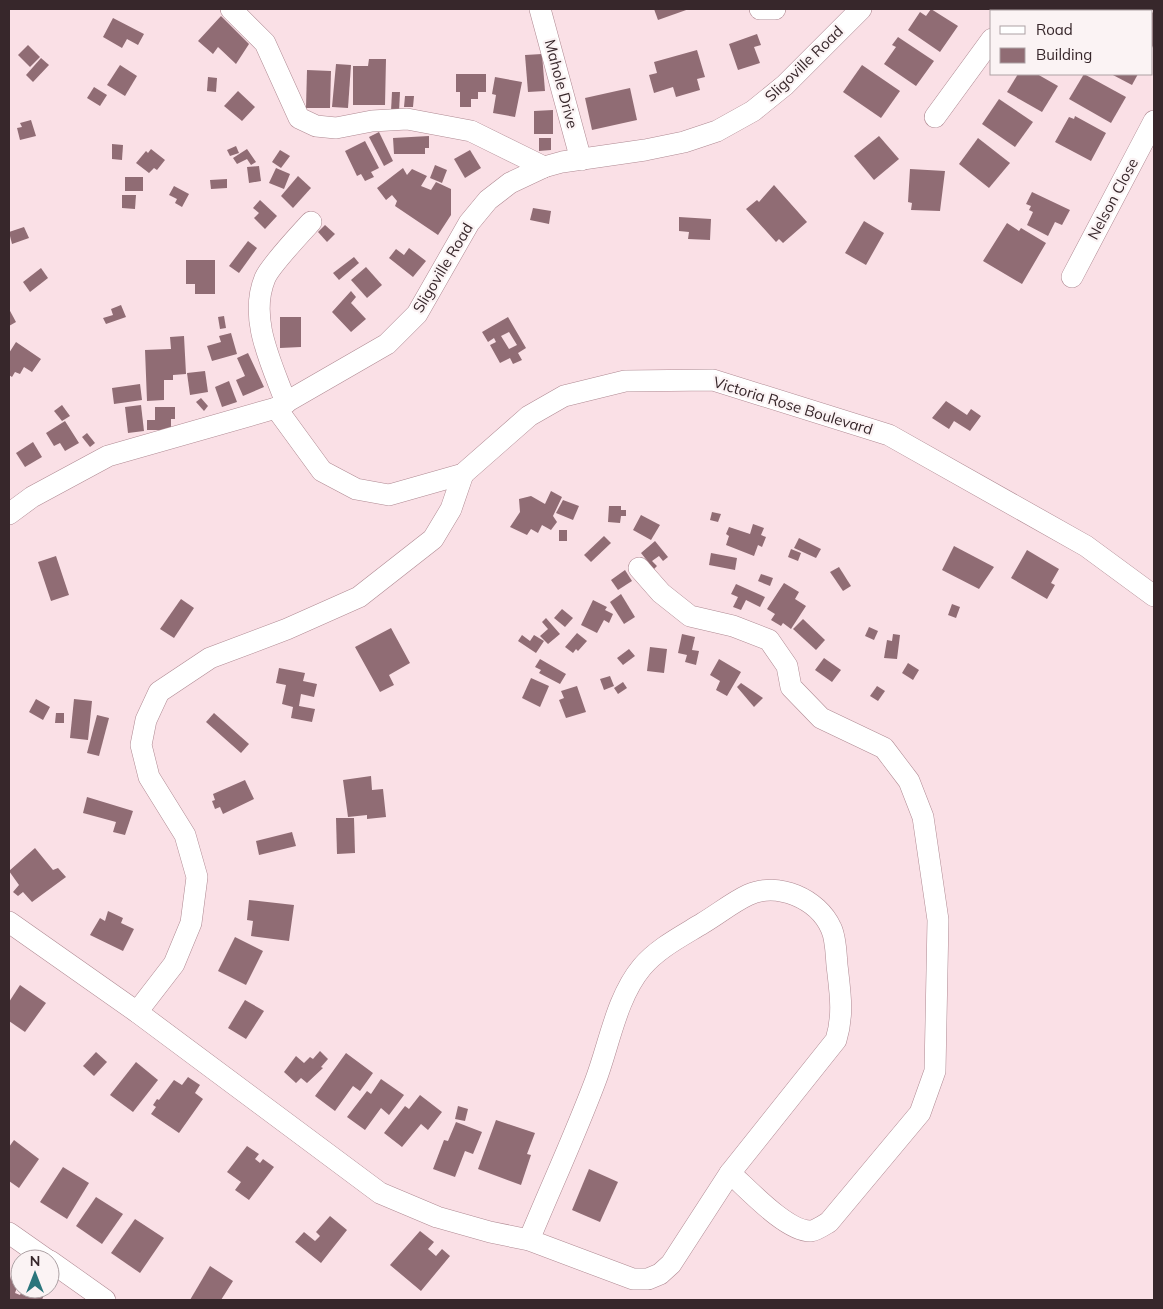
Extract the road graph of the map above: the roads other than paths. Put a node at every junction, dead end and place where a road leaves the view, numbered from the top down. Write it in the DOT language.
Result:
graph roads {
  1 [pos="231,9"];
  2 [pos="540,9"];
  3 [pos="760,9"];
  4 [pos="775,9"];
  5 [pos="861,9"];
  6 [pos="990,43"];
  7 [pos="935,117"];
  8 [pos="1154,121"];
  9 [pos="582,160"];
  10 [pos="544,167"];
  11 [pos="311,222"];
  12 [pos="1072,277"];
  13 [pos="281,405"];
  14 [pos="463,474"];
  15 [pos="9,514"];
  16 [pos="640,568"];
  17 [pos="1154,596"];
  18 [pos="9,922"];
  19 [pos="137,1012"];
  20 [pos="730,1173"];
  21 [pos="9,1233"];
  22 [pos="529,1240"];
  23 [pos="32,1249"];
  24 [pos="60,1269"];
  25 [pos="105,1300"];
  1 -- 10 [label="street"];
  2 -- 9 [label="street, Mahole Drive"];
  3 -- 4 [label="street"];
  5 -- 9 [label="street, Sligoville Road"];
  6 -- 7 [label="street"];
  8 -- 12 [label="street, Nelson Close"];
  9 -- 10 [label="street, Sligoville Road"];
  10 -- 13 [label="street, Sligoville Road"];
  11 -- 13 [label="street, Victoria Rose Boulevard"];
  13 -- 14 [label="street, Victoria Rose Boulevard"];
  13 -- 15 [label="street, Sligoville Road"];
  14 -- 17 [label="street, Victoria Rose Boulevard"];
  14 -- 19 [label="street"];
  16 -- 20 [label="street"];
  18 -- 19 [label="street"];
  19 -- 22 [label="street"];
  20 -- 22 [label="street"];
  20 -- 22 [label="street"];
  21 -- 23 [label="street"];
  24 -- 25 [label="street"];
}
